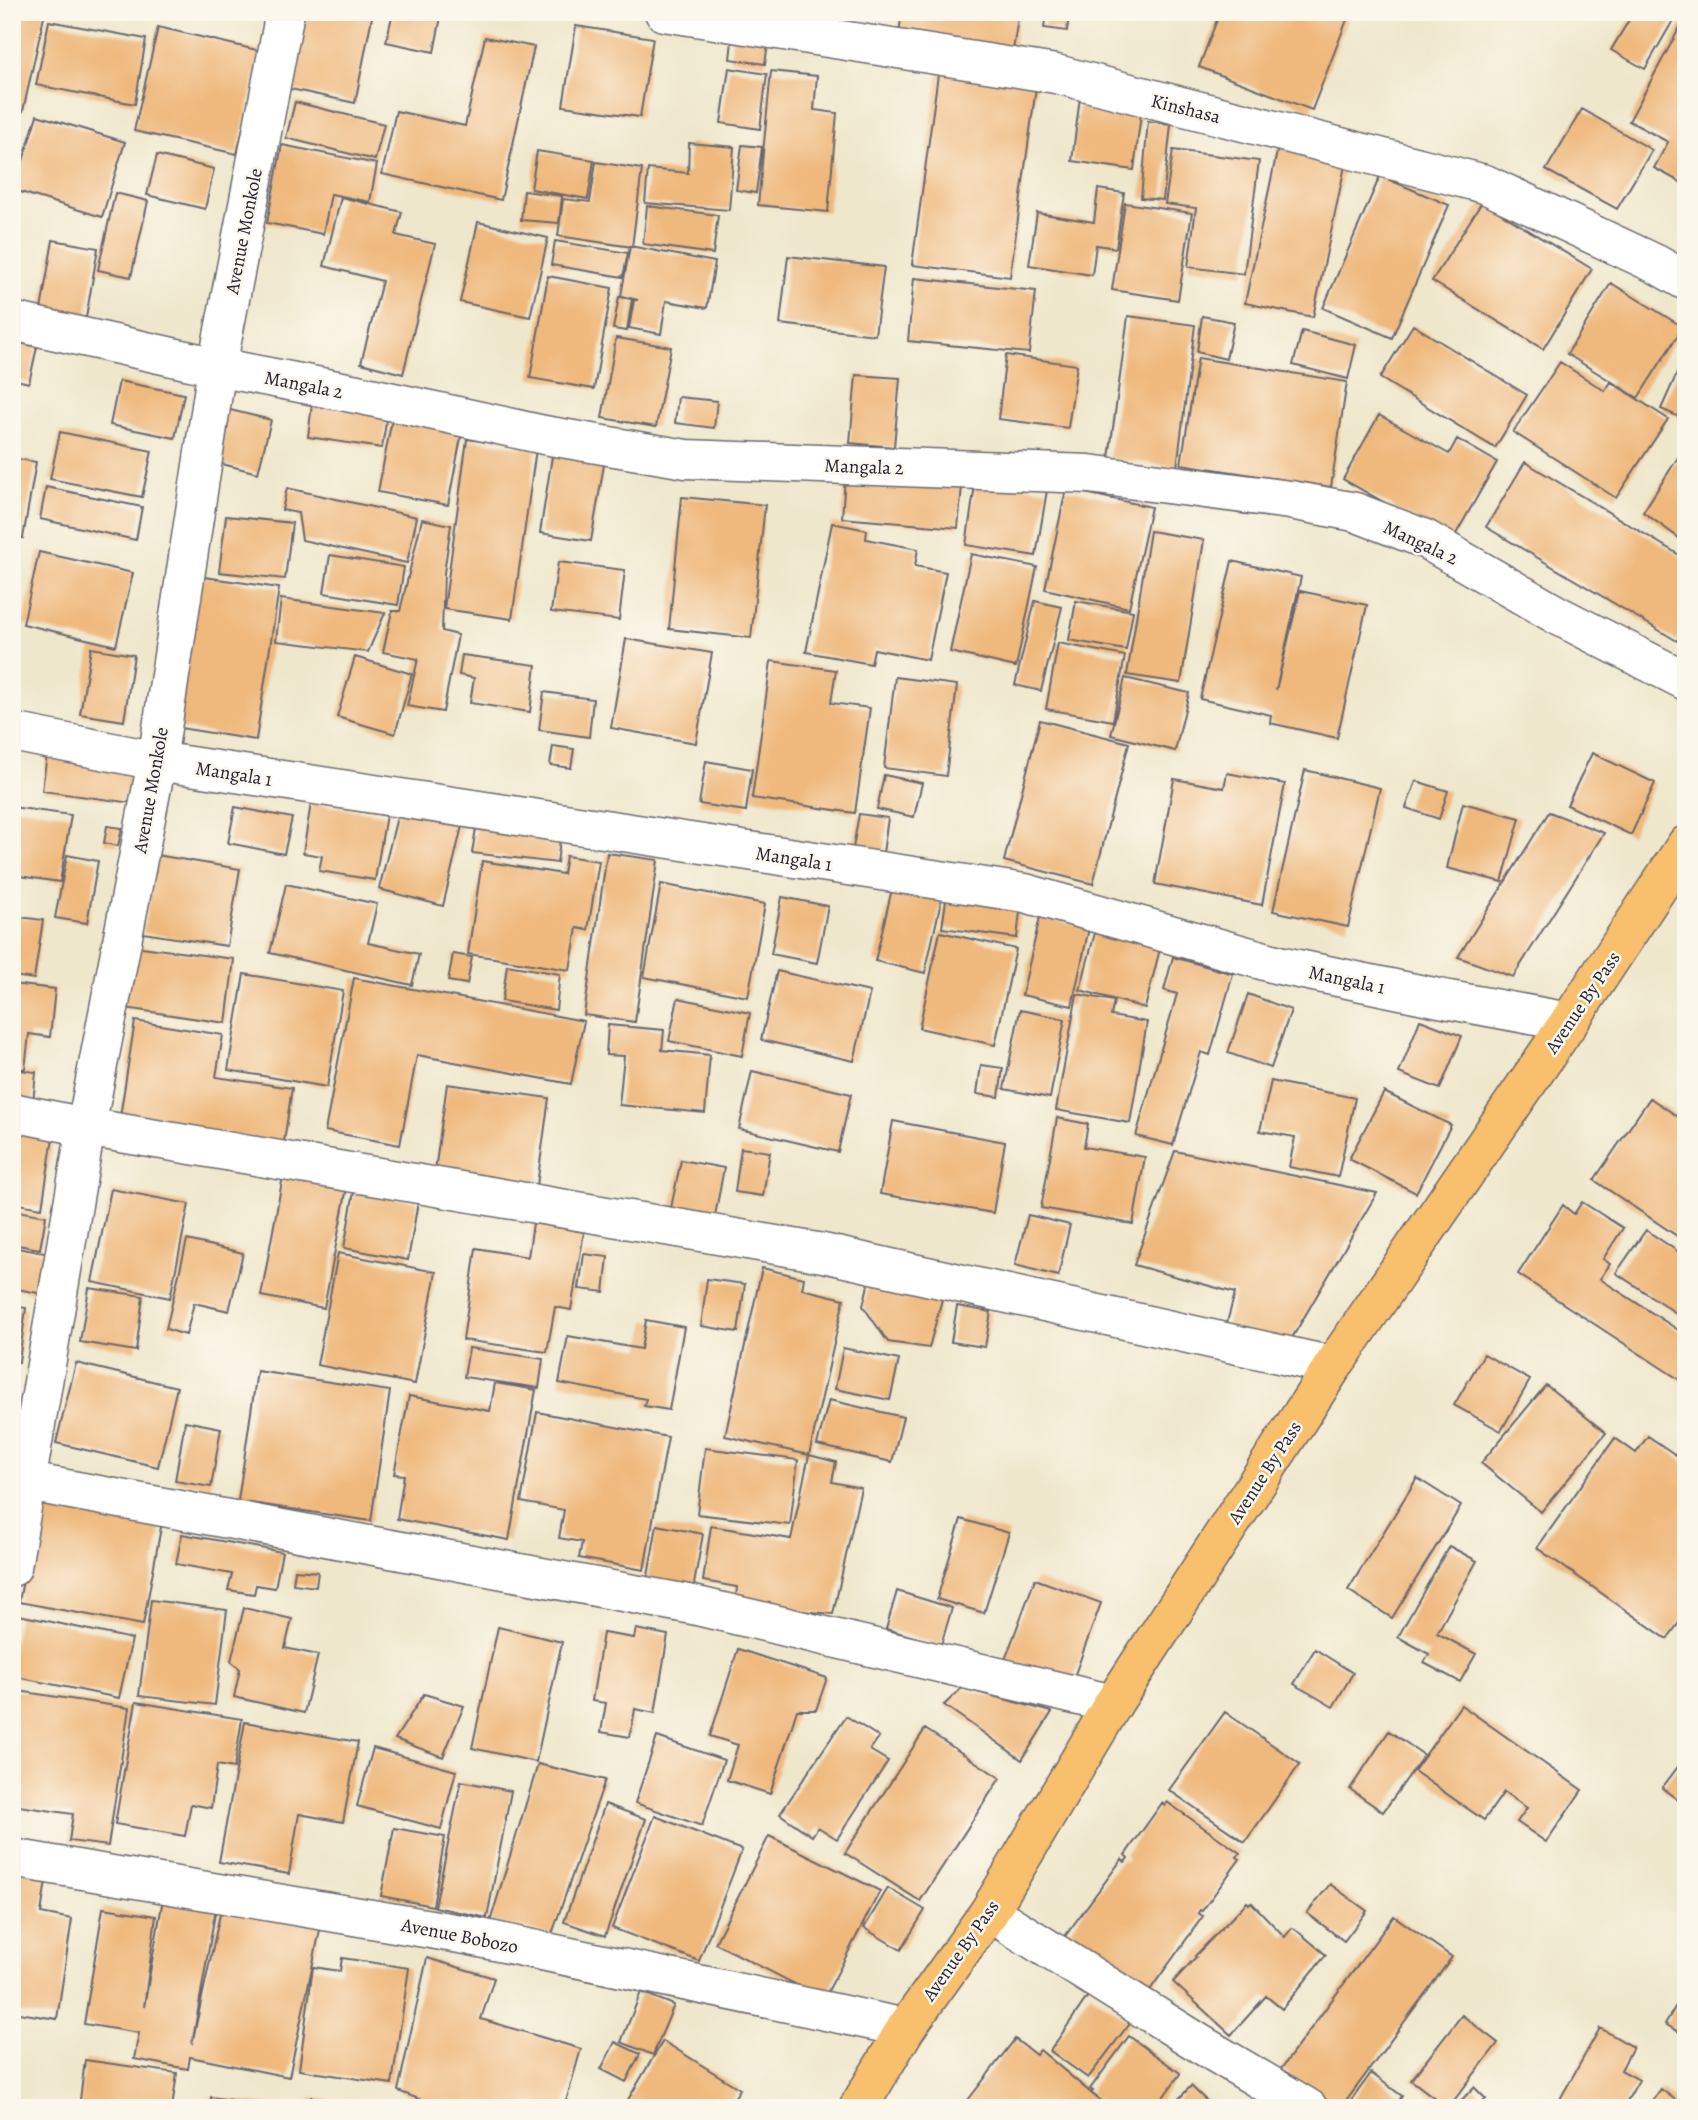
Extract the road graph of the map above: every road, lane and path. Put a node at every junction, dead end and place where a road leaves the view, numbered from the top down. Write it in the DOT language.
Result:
graph roads {
  1 [pos="285,12"];
  2 [pos="664,12"];
  3 [pos="1686,281"];
  4 [pos="12,321"];
  5 [pos="217,367"];
  6 [pos="1686,681"];
  7 [pos="12,732"];
  8 [pos="157,761"];
  9 [pos="1686,845"];
  10 [pos="1569,1022"];
  11 [pos="12,1112"];
  12 [pos="86,1127"];
  13 [pos="1333,1366"];
  14 [pos="20,1480"];
  15 [pos="12,1567"];
  16 [pos="1113,1704"];
  17 [pos="12,1858"];
  18 [pos="989,1912"];
  19 [pos="906,2028"];
  20 [pos="858,2108"];
  21 [pos="1308,2108"];
  1 -- 5 [label="street, Avenue Monkole"];
  2 -- 3 [label="street, Kinshasa"];
  4 -- 5 [label="street, Mangala 2"];
  5 -- 6 [label="street, Mangala 2"];
  5 -- 8 [label="street, Avenue Monkole"];
  7 -- 8 [label="street, Mangala 1"];
  8 -- 10 [label="street, Mangala 1"];
  8 -- 12 [label="street, Avenue Monkole"];
  9 -- 10 [label="highway, Avenue By Pass"];
  10 -- 13 [label="highway, Avenue By Pass"];
  11 -- 12 [label="street"];
  12 -- 13 [label="street"];
  12 -- 14 [label="street, Avenue Monkole"];
  13 -- 16 [label="highway, Avenue By Pass"];
  14 -- 15 [label="street, Avenue Monkole"];
  14 -- 16 [label="street"];
  16 -- 18 [label="highway, Avenue By Pass"];
  17 -- 19 [label="street, Avenue Bobozo"];
  18 -- 19 [label="highway, Avenue By Pass"];
  18 -- 21 [label="street"];
  19 -- 20 [label="highway, Avenue By Pass"];
}
